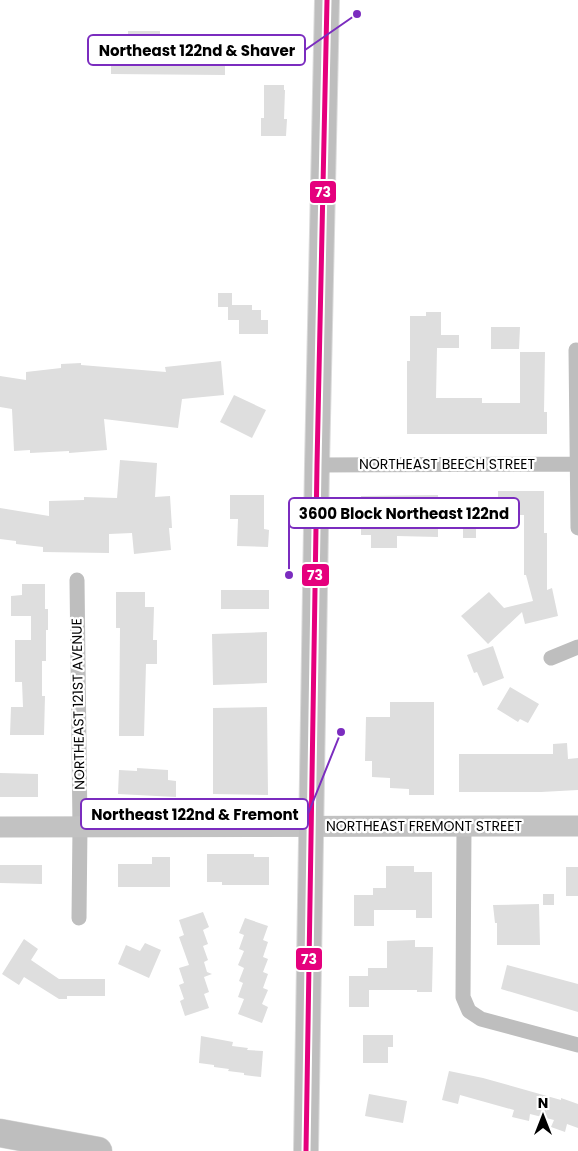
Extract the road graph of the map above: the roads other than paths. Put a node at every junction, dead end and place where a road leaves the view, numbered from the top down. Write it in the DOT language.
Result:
graph roads {
  1 [pos="327,0"];
  2 [pos="576,350"];
  3 [pos="577,464"];
  4 [pos="317,465"];
  5 [pos="578,528"];
  6 [pos="76,580"];
  7 [pos="578,647"];
  8 [pos="551,658"];
  9 [pos="578,826"];
  10 [pos="0,827"];
  11 [pos="80,827"];
  12 [pos="311,827"];
  13 [pos="464,827"];
  14 [pos="79,918"];
  15 [pos="578,1045"];
  16 [pos="0,1133"];
  17 [pos="98,1151"];
  18 [pos="306,1151"];
  1 -- 4 [label="main road"];
  2 -- 3 [label="street"];
  3 -- 4 [label="street, NORTHEAST BEECH STREET"];
  3 -- 5 [label="street"];
  4 -- 12 [label="main road"];
  6 -- 11 [label="street, NORTHEAST 121ST AVENUE"];
  7 -- 8 [label="street"];
  9 -- 13 [label="main road, NORTHEAST FREMONT STREET"];
  10 -- 11 [label="main road, NORTHEAST FREMONT STREET"];
  11 -- 12 [label="main road, NORTHEAST FREMONT STREET"];
  11 -- 14 [label="street, NORTHEAST 121ST AVENUE"];
  12 -- 13 [label="main road, NORTHEAST FREMONT STREET"];
  12 -- 18 [label="main road"];
  13 -- 15 [label="street"];
  16 -- 17 [label="highway"];
}
